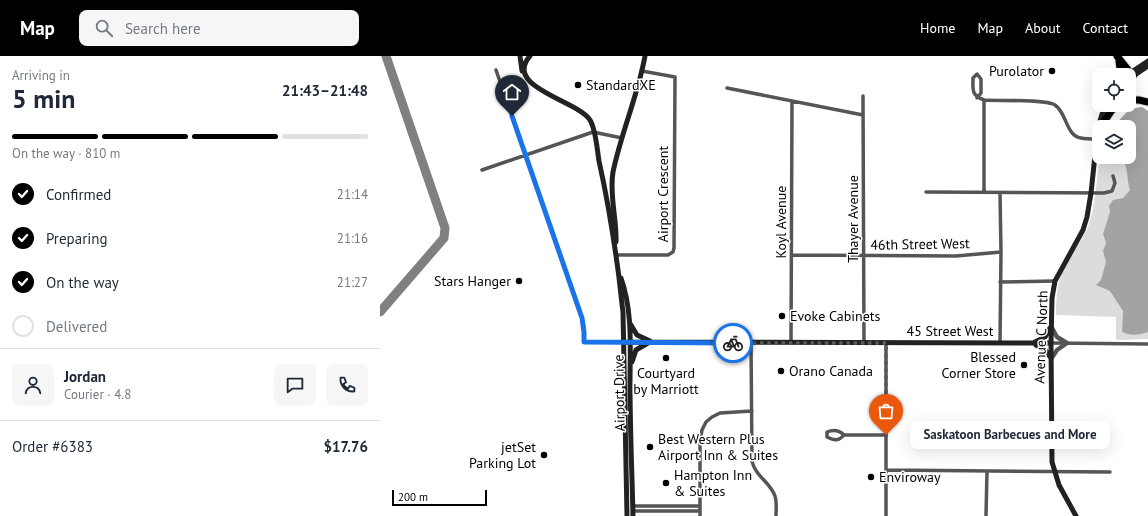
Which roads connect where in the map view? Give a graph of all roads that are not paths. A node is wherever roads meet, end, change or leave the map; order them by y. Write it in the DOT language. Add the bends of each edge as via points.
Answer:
graph roads {
  1 [pos="520,56"];
  2 [pos="530,56"];
  3 [pos="645,56"];
  4 [pos="1118,57"];
  5 [pos="1148,61"];
  6 [pos="1148,66"];
  7 [pos="1120,68"];
  8 [pos="1125,68"];
  9 [pos="496,70"];
  10 [pos="642,71"];
  11 [pos="1136,71"];
  12 [pos="1136,73"];
  13 [pos="526,77"];
  14 [pos="727,88"];
  15 [pos="863,96"];
  16 [pos="977,98"];
  17 [pos="984,100"];
  18 [pos="1136,100"];
  19 [pos="792,101"];
  20 [pos="1148,102"];
  21 [pos="863,115"];
  22 [pos="593,132"];
  23 [pos="1092,137"];
  24 [pos="622,138"];
  25 [pos="525,155"];
  26 [pos="1095,164"];
  27 [pos="482,170"];
  28 [pos="1113,176"];
  29 [pos="926,192"];
  30 [pos="984,192"];
  31 [pos="1000,193"];
  32 [pos="1091,193"];
  33 [pos="1001,252"];
  34 [pos="616,254"];
  35 [pos="792,255"];
  36 [pos="864,255"];
  37 [pos="619,271"];
  38 [pos="1055,281"];
  39 [pos="1000,282"];
  40 [pos="630,322"];
  41 [pos="1051,326"];
  42 [pos="627,342"];
  43 [pos="653,342"];
  44 [pos="751,343"];
  45 [pos="791,343"];
  46 [pos="864,343"];
  47 [pos="886,343"];
  48 [pos="1000,343"];
  49 [pos="1032,343"];
  50 [pos="1051,343"];
  51 [pos="1067,343"];
  52 [pos="1148,344"];
  53 [pos="1051,359"];
  54 [pos="630,369"];
  55 [pos="752,411"];
  56 [pos="844,435"];
  57 [pos="886,435"];
  58 [pos="886,470"];
  59 [pos="987,471"];
  60 [pos="1054,471"];
  61 [pos="1110,472"];
  62 [pos="700,506"];
  63 [pos="633,511"];
  64 [pos="700,511"];
  65 [pos="627,516"];
  66 [pos="700,516"];
  67 [pos="776,516"];
  68 [pos="886,516"];
  69 [pos="986,516"];
  70 [pos="1076,516"];
  1 -- 13 [label="main road" via="522,71"];
  2 -- 13 [label="main road" via="524,66"];
  3 -- 10 [label="main road, Airport Drive"];
  4 -- 7 [label="highway"];
  4 -- 8 [label="highway"];
  5 -- 11 [label="main road"];
  6 -- 12 [label="main road"];
  9 -- 25 [label="street"];
  10 -- 24 [label="main road, Airport Drive"];
  10 -- 34 [label="street, Airport Crescent" via="674,77 674,250 667,255"];
  13 -- 22 [label="main road, Airport Drive" via="540,90 585,114 591,121"];
  14 -- 19 [label="street"];
  15 -- 21 [label="street, Thayer Avenue"];
  16 -- 16 [label="street" via="981,93 981,79 977,74 973,78 973,93"];
  16 -- 17 [label="street"];
  17 -- 23 [label="street" via="1054,104 1070,130 1078,137"];
  17 -- 30 [label="street"];
  18 -- 20 [label="highway"];
  19 -- 21 [label="street"];
  19 -- 35 [label="street, Koyl Avenue"];
  21 -- 36 [label="street, Thayer Avenue"];
  22 -- 24 [label="street"];
  22 -- 25 [label="street"];
  22 -- 34 [label="main road, Airport Drive"];
  24 -- 34 [label="main road, Airport Drive" via="612,185"];
  25 -- 27 [label="street"];
  25 -- 42 [label="street, 45 Street West" via="582,318 584,342"];
  26 -- 32 [label="main road, Avenue C North"];
  28 -- 32 [label="street" via="1115,183 1112,191"];
  29 -- 30 [label="street"];
  30 -- 31 [label="street"];
  31 -- 32 [label="street"];
  31 -- 33 [label="street"];
  32 -- 38 [label="main road, Avenue C North" via="1083,230"];
  33 -- 36 [label="street, 46th Street West" via="956,256"];
  33 -- 39 [label="street"];
  34 -- 37 [label="main road, Airport Drive"];
  35 -- 36 [label="street, 46th Street West"];
  35 -- 45 [label="street, Koyl Avenue"];
  36 -- 46 [label="street, Thayer Avenue"];
  37 -- 40 [label="main road, Airport Drive"];
  37 -- 42 [label="main road, Airport Drive"];
  38 -- 39 [label="street"];
  38 -- 41 [label="main road, Avenue C North"];
  39 -- 48 [label="street"];
  40 -- 42 [label="main road, Airport Drive"];
  40 -- 43 [label="main road" via="637,335"];
  41 -- 49 [label="main road" via="1045,337"];
  41 -- 50 [label="main road, Avenue C North"];
  41 -- 51 [label="street" via="1057,337"];
  42 -- 43 [label="main road, 45 Street West"];
  42 -- 54 [label="main road, Airport Drive"];
  42 -- 65 [label="main road, Airport Drive"];
  43 -- 44 [label="main road, 45 Street West"];
  43 -- 54 [label="main road" via="636,350"];
  44 -- 45 [label="main road, 45 Street West"];
  44 -- 55 [label="street"];
  45 -- 46 [label="main road, 45 Street West"];
  46 -- 47 [label="main road, 45 Street West"];
  47 -- 48 [label="main road, 45 Street West"];
  47 -- 57 [label="street"];
  48 -- 49 [label="main road, 45 Street West"];
  49 -- 50 [label="main road, 45 Street West"];
  49 -- 53 [label="main road" via="1042,347"];
  50 -- 51 [label="street, 45 Street West"];
  50 -- 53 [label="main road, Avenue C North"];
  51 -- 52 [label="street, 45 Street West"];
  51 -- 53 [label="street" via="1058,349"];
  53 -- 60 [label="main road, Avenue C North" via="1051,451"];
  54 -- 63 [label="main road, Airport Drive"];
  55 -- 62 [label="street" via="720,413 706,422 700,443"];
  55 -- 67 [label="street" via="753,465 772,489 776,498"];
  56 -- 56 [label="street" via="837,430 827,432 827,437 836,440"];
  56 -- 57 [label="street"];
  57 -- 58 [label="street"];
  58 -- 59 [label="street"];
  58 -- 68 [label="street"];
  59 -- 60 [label="street"];
  59 -- 69 [label="street"];
  60 -- 61 [label="street"];
  60 -- 70 [label="main road, Avenue C North"];
  62 -- 63 [label="street"];
  62 -- 64 [label="street"];
  63 -- 64 [label="street"];
  64 -- 66 [label="street"];
}
